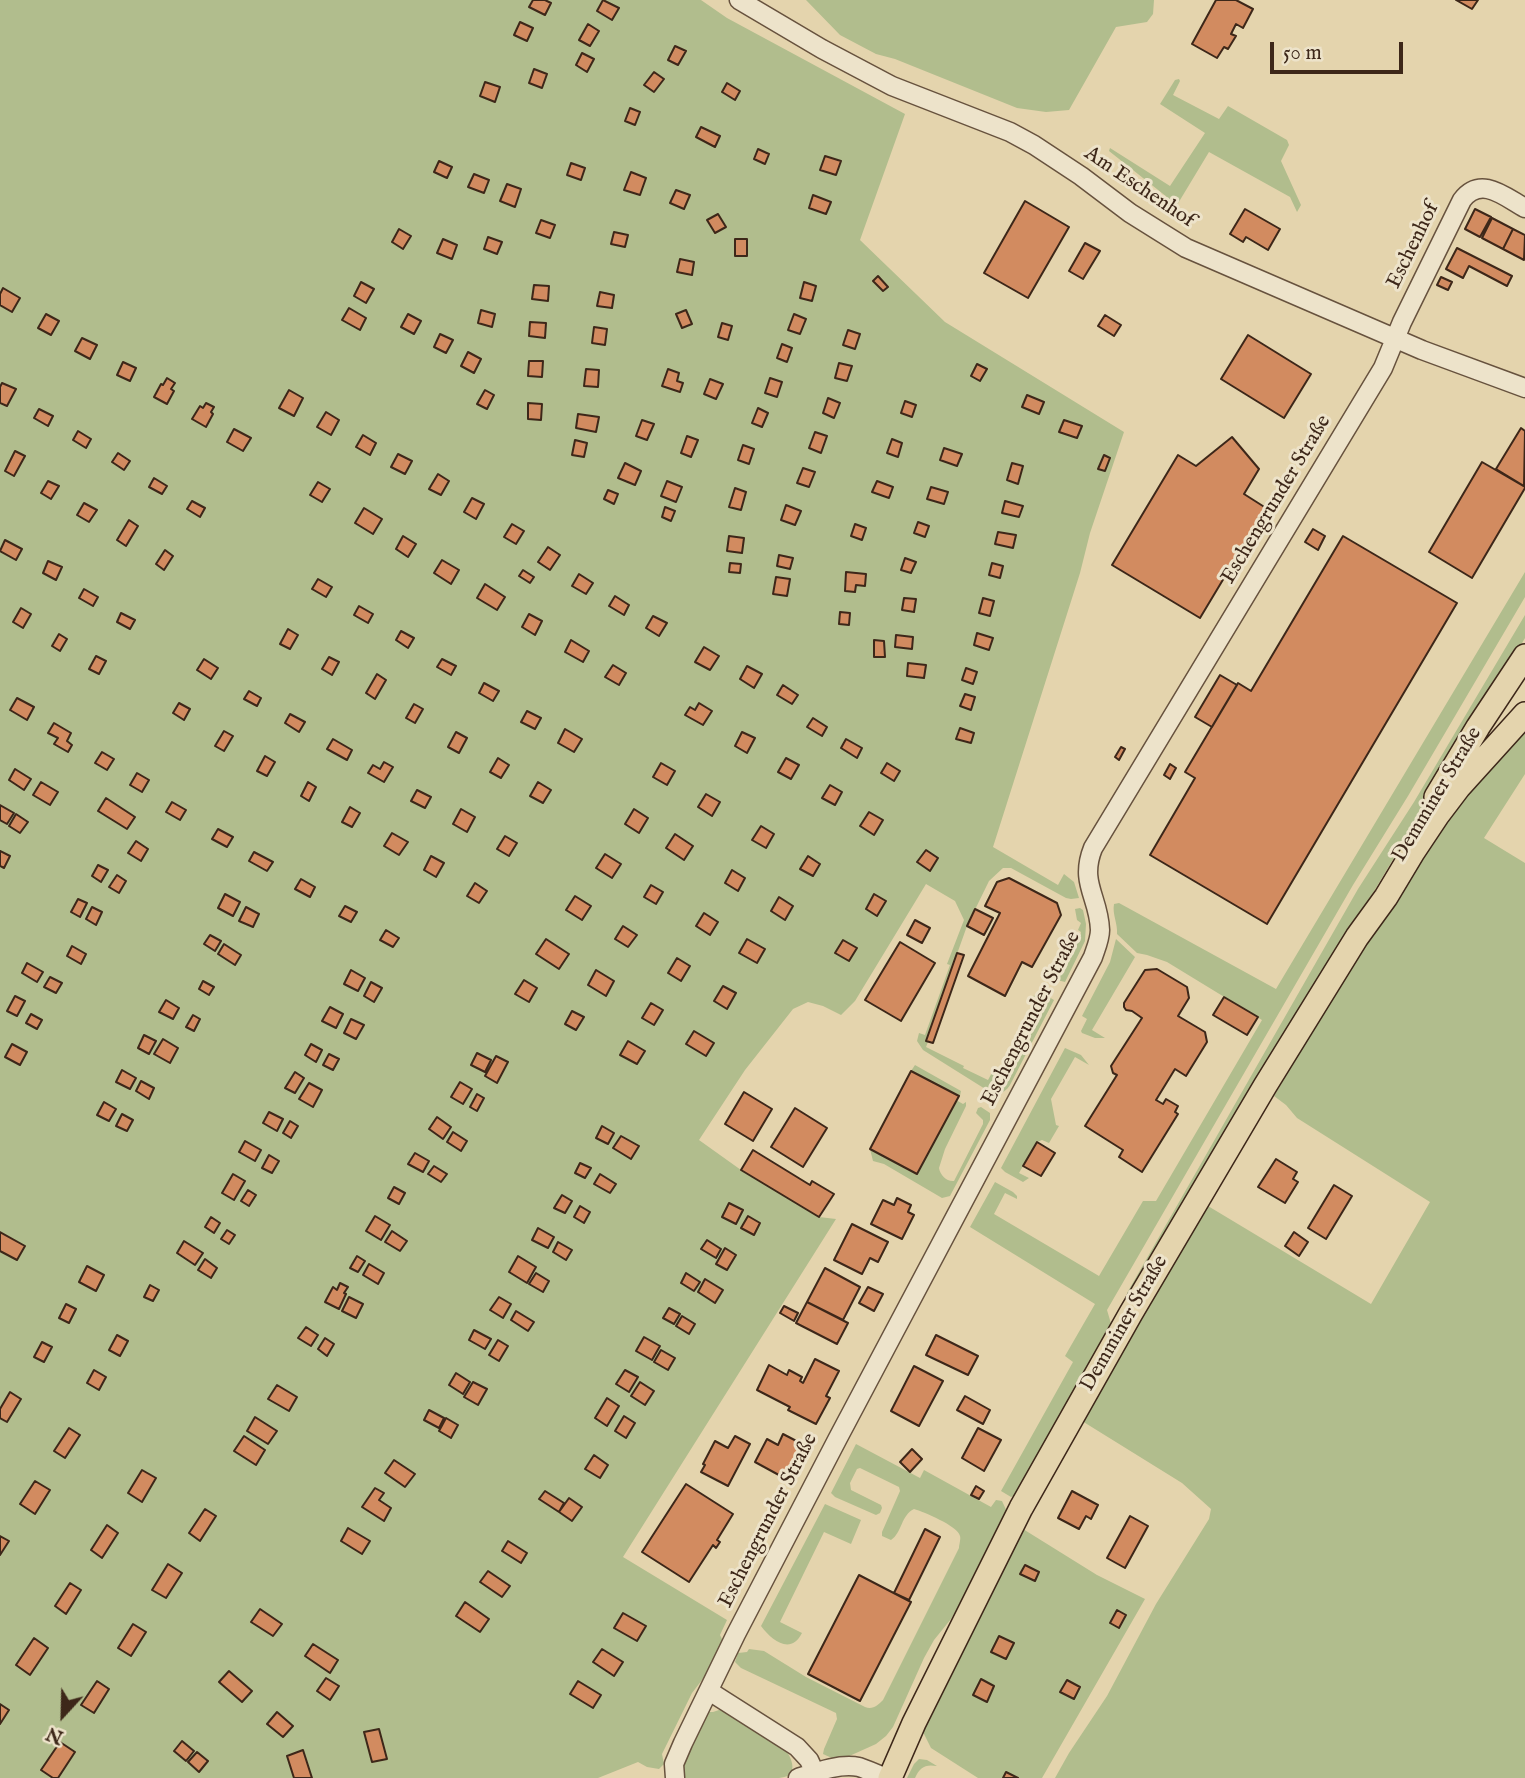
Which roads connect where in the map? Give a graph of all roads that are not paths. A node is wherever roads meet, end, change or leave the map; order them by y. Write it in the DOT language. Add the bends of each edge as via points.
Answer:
graph roads {
  1 [pos="739,0"];
  2 [pos="1525,208"];
  3 [pos="1396,339"];
  4 [pos="1525,388"];
  5 [pos="1525,656"];
  6 [pos="1525,713"];
  7 [pos="1357,937"];
  8 [pos="709,1691"];
  9 [pos="806,1775"];
  10 [pos="674,1777"];
  11 [pos="888,1778"];
  1 -- 3 [label="street, Am Eschenhof" via="892,86 1034,145 1185,248"];
  2 -- 3 [label="street, Eschenhof" via="1489,189 1476,189 1465,196"];
  3 -- 4 [label="street, Am Eschenhof"];
  3 -- 8 [label="street, Eschengrunder Straße" via="1383,368 1093,848 1087,872 1100,933 1093,957 832,1448"];
  5 -- 7 [label="main road, Demminer Straße" via="1478,727"];
  6 -- 7 [label="main road, Demminer Straße" via="1437,816"];
  7 -- 11 [label="main road, Demminer Straße" via="1073,1415 997,1555"];
  8 -- 9 [label="street" via="797,1748 809,1760"];
  8 -- 10 [label="street, Eschengrunder Straße" via="674,1764"];
  9 -- 11 [label="street" via="854,1767"];
}
